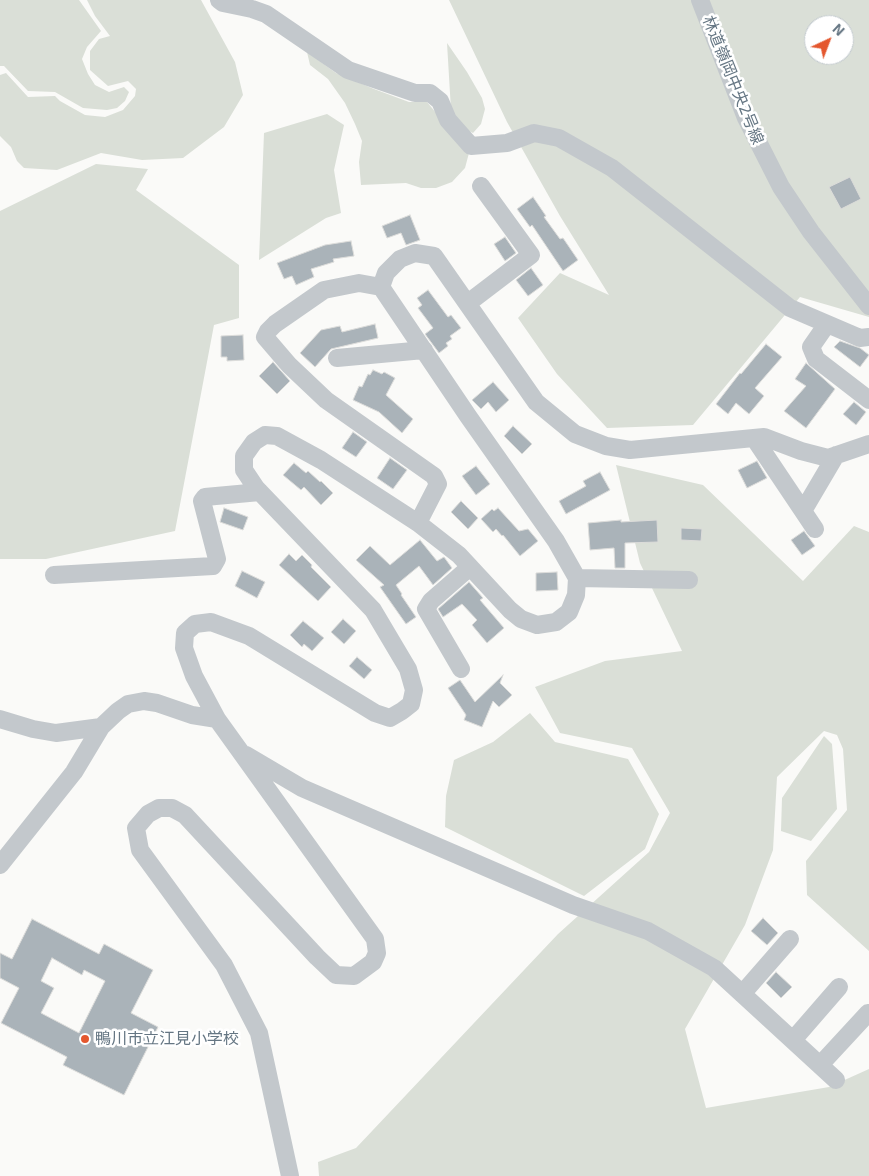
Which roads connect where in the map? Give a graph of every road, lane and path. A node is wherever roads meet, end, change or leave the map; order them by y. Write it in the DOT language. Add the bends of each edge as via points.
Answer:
graph roads {
  1 [pos="219,0"];
  2 [pos="700,0"];
  3 [pos="481,186"];
  4 [pos="381,287"];
  5 [pos="468,303"];
  6 [pos="869,306"];
  7 [pos="827,324"];
  8 [pos="869,337"];
  9 [pos="424,350"];
  10 [pos="338,358"];
  11 [pos="869,400"];
  12 [pos="754,438"];
  13 [pos="869,444"];
  14 [pos="836,455"];
  15 [pos="260,492"];
  16 [pos="803,510"];
  17 [pos="418,523"];
  18 [pos="815,529"];
  19 [pos="470,567"];
  20 [pos="54,575"];
  21 [pos="576,578"];
  22 [pos="689,580"];
  23 [pos="461,669"];
  24 [pos="217,718"];
  25 [pos="0,719"];
  26 [pos="101,727"];
  27 [pos="239,751"];
  28 [pos="0,865"];
  29 [pos="790,939"];
  30 [pos="839,986"];
  31 [pos="742,994"];
  32 [pos="868,1014"];
  33 [pos="793,1040"];
  34 [pos="820,1065"];
  35 [pos="836,1080"];
  36 [pos="290,1176"];
  1 -- 7 [label="street" via="266,14 348,70 414,93 430,94 440,101 448,120 471,146 507,143 534,133 559,138 612,168 790,308"];
  2 -- 6 [label="street, 林道嶺岡中央2号線" via="746,118 781,187 811,232"];
  3 -- 5 [label="street" via="531,254"];
  4 -- 5 [label="street" via="386,272 400,259 415,253 434,256"];
  4 -- 9 [label="street"];
  4 -- 17 [label="street" via="359,283 324,290 275,324 265,338 326,400 434,476 438,484"];
  5 -- 12 [label="street" via="536,402 575,434 606,446 630,450"];
  7 -- 8 [label="street" via="860,338"];
  7 -- 11 [label="street" via="811,347 816,359"];
  9 -- 10 [label="street"];
  9 -- 21 [label="street" via="556,542"];
  12 -- 14 [label="street" via="764,437 828,458"];
  12 -- 16 [label="street"];
  13 -- 14 [label="street"];
  14 -- 16 [label="street"];
  15 -- 17 [label="street" via="244,470 244,456 264,435 277,436"];
  15 -- 20 [label="street" via="205,498 202,501 217,559 214,566"];
  15 -- 24 [label="street" via="372,610 408,669 414,690 410,704 390,718 375,713 249,636 211,622 195,624 185,633 184,648 194,676"];
  16 -- 18 [label="street"];
  17 -- 19 [label="street"];
  19 -- 21 [label="street" via="510,610 521,619 537,624 556,622 569,612 576,595"];
  19 -- 23 [label="street" via="426,609"];
  21 -- 22 [label="street"];
  24 -- 26 [label="street" via="192,715 144,701 128,704"];
  24 -- 27 [label="street"];
  25 -- 26 [label="street" via="33,730 56,733"];
  26 -- 28 [label="street" via="74,772"];
  27 -- 31 [label="street" via="302,788 573,905 648,931 714,968"];
  27 -- 36 [label="street" via="375,939 377,953 373,962 354,976 336,975 185,815 172,808 158,808 136,828 140,850 224,966 259,1032"];
  29 -- 31 [label="street"];
  30 -- 33 [label="street"];
  31 -- 33 [label="street"];
  32 -- 34 [label="street"];
  33 -- 34 [label="street"];
  34 -- 35 [label="street"];
}
